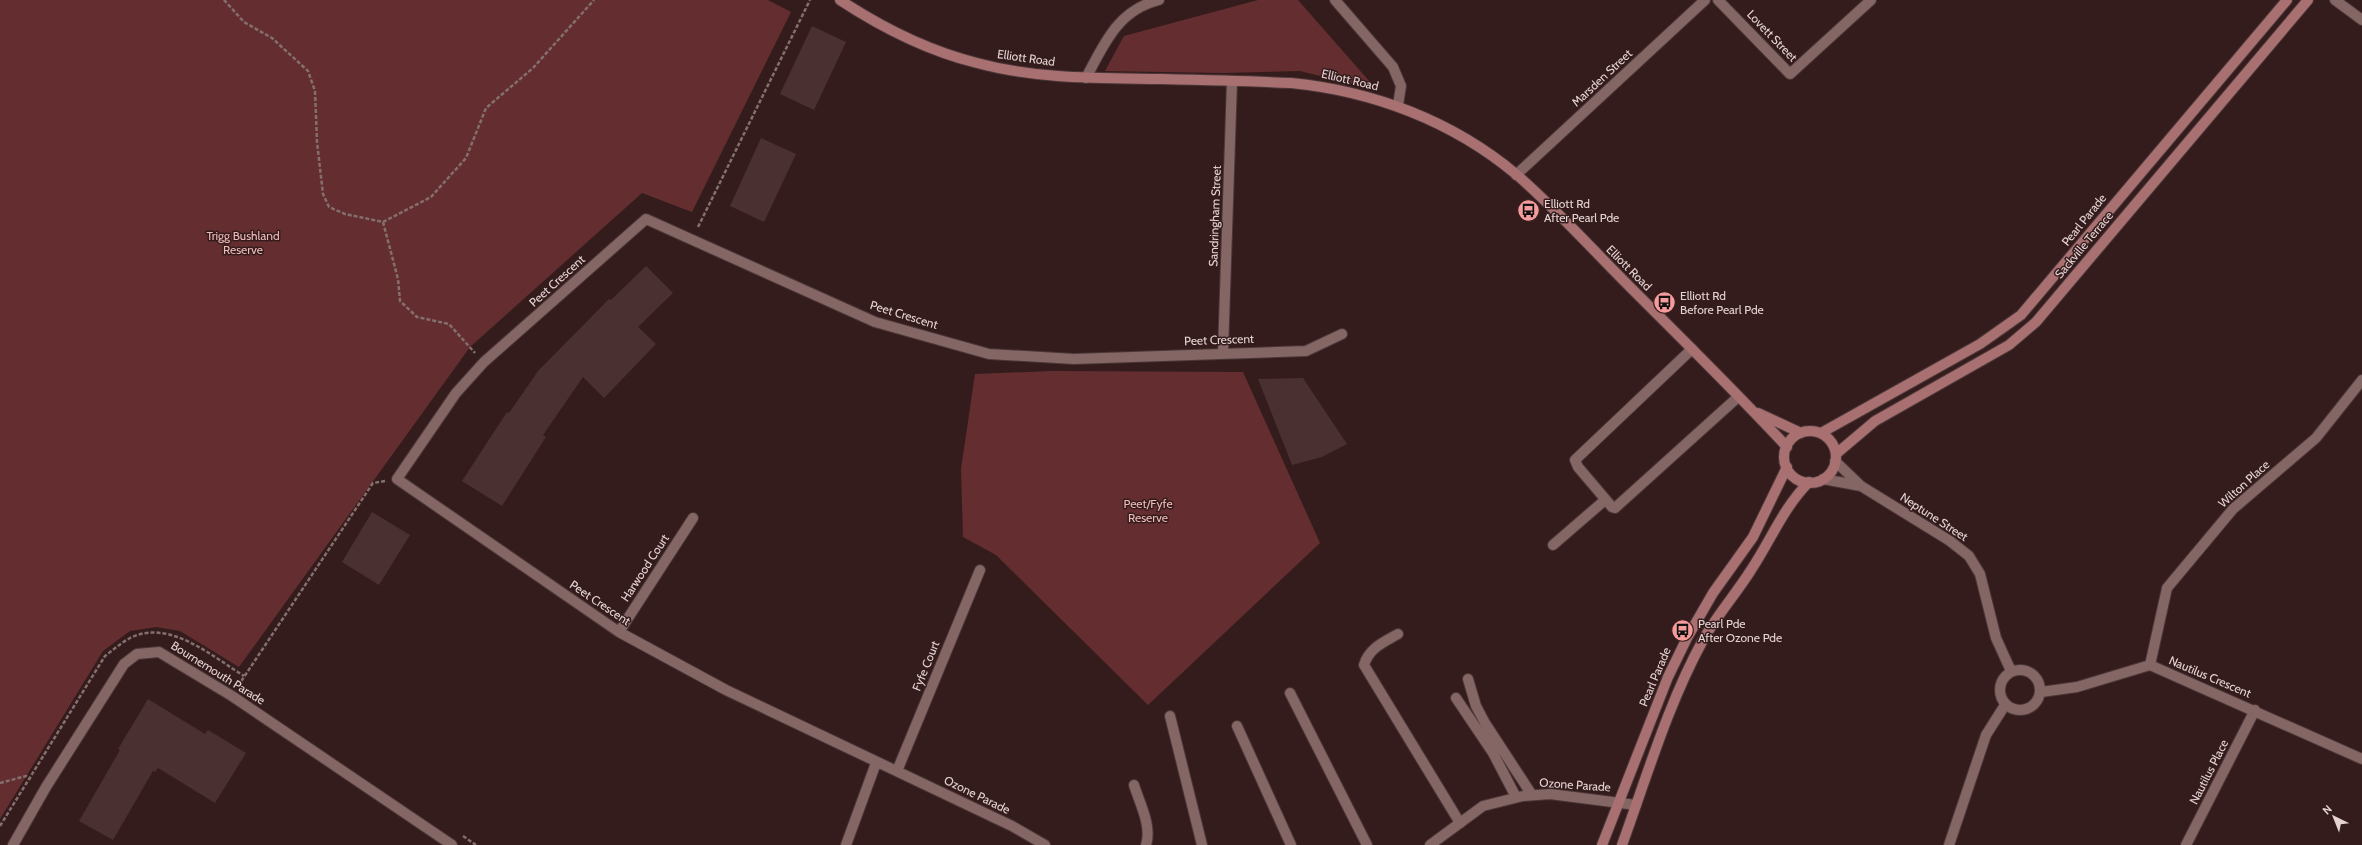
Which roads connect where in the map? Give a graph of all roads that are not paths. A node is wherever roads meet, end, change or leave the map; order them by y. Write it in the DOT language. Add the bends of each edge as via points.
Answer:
graph roads {
  1 [pos="840,0"];
  2 [pos="1159,0"];
  3 [pos="1335,0"];
  4 [pos="1705,0"];
  5 [pos="1718,0"];
  6 [pos="1871,0"];
  7 [pos="2287,0"];
  8 [pos="2308,0"];
  9 [pos="2335,0"];
  10 [pos="2362,20"];
  11 [pos="1086,78"];
  12 [pos="1232,81"];
  13 [pos="1398,105"];
  14 [pos="1516,175"];
  15 [pos="1342,334"];
  16 [pos="1692,350"];
  17 [pos="1223,352"];
  18 [pos="2362,380"];
  19 [pos="1738,397"];
  20 [pos="1752,410"];
  21 [pos="1800,433"];
  22 [pos="1821,433"];
  23 [pos="1786,447"];
  24 [pos="1836,458"];
  25 [pos="1787,467"];
  26 [pos="1823,479"];
  27 [pos="1809,482"];
  28 [pos="1862,486"];
  29 [pos="1605,500"];
  30 [pos="693,518"];
  31 [pos="1553,545"];
  32 [pos="980,570"];
  33 [pos="619,632"];
  34 [pos="1398,634"];
  35 [pos="2150,665"];
  36 [pos="2011,671"];
  37 [pos="1468,679"];
  38 [pos="2041,692"];
  39 [pos="1290,693"];
  40 [pos="1456,698"];
  41 [pos="2005,705"];
  42 [pos="2255,710"];
  43 [pos="1170,716"];
  44 [pos="1237,726"];
  45 [pos="2362,759"];
  46 [pos="876,763"];
  47 [pos="897,771"];
  48 [pos="1134,785"];
  49 [pos="1532,795"];
  50 [pos="1516,797"];
  51 [pos="1618,802"];
  52 [pos="1636,805"];
  53 [pos="1460,823"];
  54 [pos="13,845"];
  55 [pos="452,845"];
  56 [pos="846,845"];
  57 [pos="1045,845"];
  58 [pos="1146,845"];
  59 [pos="1202,845"];
  60 [pos="1291,845"];
  61 [pos="1368,845"];
  62 [pos="1430,845"];
  63 [pos="1602,845"];
  64 [pos="1622,845"];
  65 [pos="1949,845"];
  66 [pos="2186,845"];
  1 -- 11 [label="main road, Elliott Road" via="861,14 918,42 976,63 1014,71"];
  2 -- 11 [label="street" via="1135,9 1120,20"];
  3 -- 13 [label="street" via="1393,67 1401,86"];
  4 -- 14 [label="street, Marsden Street"];
  5 -- 6 [label="street, Lovett Street" via="1790,74"];
  7 -- 22 [label="main road, Pearl Parade" via="2021,315 1980,344"];
  8 -- 24 [label="main road, Sackville Terrace" via="2036,322 2009,345 1875,421"];
  9 -- 10 [label="street"];
  11 -- 12 [label="main road, Elliott Road"];
  12 -- 13 [label="main road, Elliott Road" via="1324,86"];
  12 -- 17 [label="street, Sandringham Street"];
  13 -- 14 [label="main road, Elliott Road" via="1452,132"];
  14 -- 16 [label="main road, Elliott Road"];
  15 -- 17 [label="street, Peet Crescent" via="1306,351"];
  16 -- 19 [label="main road, Elliott Road"];
  16 -- 29 [label="street" via="1575,460"];
  17 -- 33 [label="street, Peet Crescent" via="1074,359 989,354 875,322 646,219 484,362 456,393 397,479"];
  18 -- 35 [label="street, Wilton Place" via="2316,438 2233,509 2168,588"];
  19 -- 20 [label="main road, Elliott Road"];
  19 -- 29 [label="street" via="1615,508"];
  20 -- 21 [label="main road, Elliott Road"];
  20 -- 23 [label="main road, Elliott Road"];
  21 -- 22 [label="main road"];
  21 -- 23 [label="main road"];
  22 -- 24 [label="main road" via="1831,442"];
  23 -- 25 [label="main road, Pearl Parade"];
  24 -- 26 [label="main road" via="1829,474"];
  24 -- 28 [label="street, Neptune Street"];
  25 -- 27 [label="main road" via="1795,477"];
  25 -- 51 [label="main road, Pearl Parade" via="1753,537 1713,593 1687,638 1668,677"];
  26 -- 27 [label="main road"];
  26 -- 28 [label="street, Neptune Street"];
  27 -- 52 [label="main road" via="1794,497 1752,570 1718,614 1703,640 1682,682"];
  28 -- 36 [label="street, Neptune Street" via="1950,541 1969,556 1980,574 1996,638"];
  29 -- 31 [label="street"];
  30 -- 33 [label="street, Harwood Court"];
  32 -- 47 [label="street, Fyfe Court"];
  33 -- 46 [label="street, Peet Crescent" via="726,690"];
  34 -- 53 [label="street" via="1367,655 1364,665"];
  35 -- 38 [label="street, Nautilus Crescent" via="2078,687"];
  35 -- 42 [label="street, Nautilus Crescent"];
  36 -- 38 [label="street" via="2022,669 2032,673 2039,681"];
  36 -- 41 [label="street" via="2002,680 2000,696"];
  37 -- 49 [label="street" via="1476,706 1485,723"];
  38 -- 41 [label="street" via="2032,707 2019,710"];
  39 -- 61 [label="street"];
  40 -- 50 [label="street" via="1493,753"];
  41 -- 65 [label="street" via="1986,735"];
  42 -- 45 [label="street, Nautilus Crescent"];
  42 -- 66 [label="street, Nautilus Place"];
  43 -- 59 [label="street"];
  44 -- 60 [label="street"];
  46 -- 47 [label="street, Peet Crescent"];
  46 -- 56 [label="street"];
  47 -- 57 [label="street, Ozone Parade" via="1012,826"];
  48 -- 58 [label="street" via="1147,827"];
  49 -- 50 [label="street, Ozone Parade"];
  49 -- 51 [label="street, Ozone Parade" via="1550,794"];
  50 -- 53 [label="street, Ozone Parade" via="1483,806"];
  51 -- 52 [label="street, Ozone Parade"];
  51 -- 63 [label="main road, Pearl Parade"];
  52 -- 64 [label="main road"];
  53 -- 62 [label="street, Ozone Parade"];
  54 -- 55 [label="street, Bournemouth Parade" via="46,787 124,664 137,654 160,652 232,696"];
}
